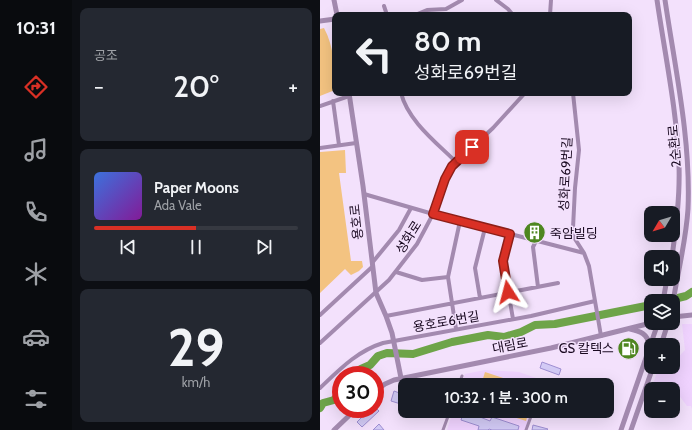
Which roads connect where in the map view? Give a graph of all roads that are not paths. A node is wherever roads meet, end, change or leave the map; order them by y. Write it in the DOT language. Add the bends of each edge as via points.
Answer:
graph roads {
  1 [pos="334,0"];
  2 [pos="453,0"];
  3 [pos="462,0"];
  4 [pos="496,0"];
  5 [pos="551,0"];
  6 [pos="657,0"];
  7 [pos="665,0"];
  8 [pos="455,4"];
  9 [pos="384,6"];
  10 [pos="336,12"];
  11 [pos="386,12"];
  12 [pos="422,12"];
  13 [pos="510,12"];
  14 [pos="550,12"];
  15 [pos="332,19"];
  16 [pos="320,21"];
  17 [pos="344,96"];
  18 [pos="349,96"];
  19 [pos="402,96"];
  20 [pos="522,96"];
  21 [pos="574,96"];
  22 [pos="332,101"];
  23 [pos="320,106"];
  24 [pos="356,143"];
  25 [pos="339,145"];
  26 [pos="320,148"];
  27 [pos="456,162"];
  28 [pos="364,194"];
  29 [pos="411,208"];
  30 [pos="433,214"];
  31 [pos="460,221"];
  32 [pos="486,228"];
  33 [pos="510,234"];
  34 [pos="536,241"];
  35 [pos="673,250"];
  36 [pos="584,253"];
  37 [pos="372,265"];
  38 [pos="396,272"];
  39 [pos="448,277"];
  40 [pos="558,283"];
  41 [pos="538,287"];
  42 [pos="508,292"];
  43 [pos="376,293"];
  44 [pos="674,294"];
  45 [pos="480,298"];
  46 [pos="595,302"];
  47 [pos="452,304"];
  48 [pos="320,315"];
  49 [pos="692,315"];
  50 [pos="386,316"];
  51 [pos="680,316"];
  52 [pos="513,319"];
  53 [pos="644,324"];
  54 [pos="629,328"];
  55 [pos="456,329"];
  56 [pos="601,336"];
  57 [pos="647,338"];
  58 [pos="320,343"];
  59 [pos="395,343"];
  60 [pos="644,363"];
  61 [pos="651,374"];
  62 [pos="401,378"];
  63 [pos="398,379"];
  64 [pos="384,385"];
  65 [pos="321,387"];
  66 [pos="347,418"];
  67 [pos="447,418"];
  68 [pos="530,418"];
  69 [pos="334,430"];
  70 [pos="443,430"];
  71 [pos="526,430"];
  72 [pos="620,430"];
  73 [pos="631,430"];
  1 -- 10 [label="street"];
  2 -- 8 [label="street"];
  3 -- 8 [label="street"];
  4 -- 13 [label="street"];
  5 -- 14 [label="street"];
  6 -- 35 [label="street, 2순환로" via="679,167"];
  7 -- 44 [label="street, 2순환로" via="688,180 686,232"];
  8 -- 12 [label="street" via="446,9"];
  9 -- 11 [label="street"];
  15 -- 16 [label="street"];
  17 -- 22 [label="street"];
  18 -- 24 [label="street, 용호로"];
  19 -- 27 [label="street" via="416,121"];
  20 -- 27 [label="street, 성화로" via="493,128"];
  21 -- 36 [label="street, 성화로69번길" via="579,150 573,228"];
  22 -- 23 [label="street"];
  22 -- 25 [label="street"];
  24 -- 25 [label="street"];
  24 -- 28 [label="street, 용호로"];
  25 -- 26 [label="street"];
  27 -- 30 [label="street, 성화로" via="445,179"];
  28 -- 29 [label="street"];
  28 -- 37 [label="street, 용호로"];
  29 -- 30 [label="street"];
  29 -- 37 [label="street" via="399,230"];
  30 -- 31 [label="street"];
  30 -- 38 [label="street, 성화로" via="417,244"];
  31 -- 32 [label="street"];
  31 -- 39 [label="street"];
  32 -- 33 [label="street"];
  32 -- 45 [label="street" via="475,268"];
  33 -- 34 [label="street"];
  33 -- 42 [label="street" via="503,261"];
  34 -- 36 [label="street"];
  34 -- 41 [label="street" via="533,247"];
  36 -- 46 [label="street, 성화로69번길" via="589,266"];
  37 -- 43 [label="street, 용호로"];
  37 -- 48 [label="street"];
  38 -- 39 [label="street" via="422,280"];
  38 -- 43 [label="street, 성화로"];
  39 -- 47 [label="street"];
  40 -- 41 [label="street"];
  41 -- 42 [label="street"];
  42 -- 45 [label="street"];
  42 -- 52 [label="street"];
  43 -- 50 [label="street, 용호로"];
  43 -- 58 [label="street, 성화로"];
  45 -- 47 [label="street"];
  46 -- 52 [label="street, 용호로6번길"];
  46 -- 56 [label="street, 성화로69번길"];
  47 -- 50 [label="street"];
  47 -- 55 [label="street"];
  49 -- 51 [label="street"];
  50 -- 59 [label="street, 용호로"];
  52 -- 59 [label="street, 용호로6번길"];
  53 -- 54 [label="street, 대림로"];
  54 -- 56 [label="street, 대림로"];
  54 -- 57 [label="street" via="639,331"];
  56 -- 62 [label="street, 대림로"];
  59 -- 62 [label="street, 용호로"];
  59 -- 65 [label="street, 용호로6번길" via="371,346 362,351"];
  60 -- 72 [label="street"];
  61 -- 73 [label="street"];
  63 -- 64 [label="street, 대림로"];
  66 -- 69 [label="street"];
  67 -- 70 [label="street"];
  68 -- 71 [label="street"];
}
